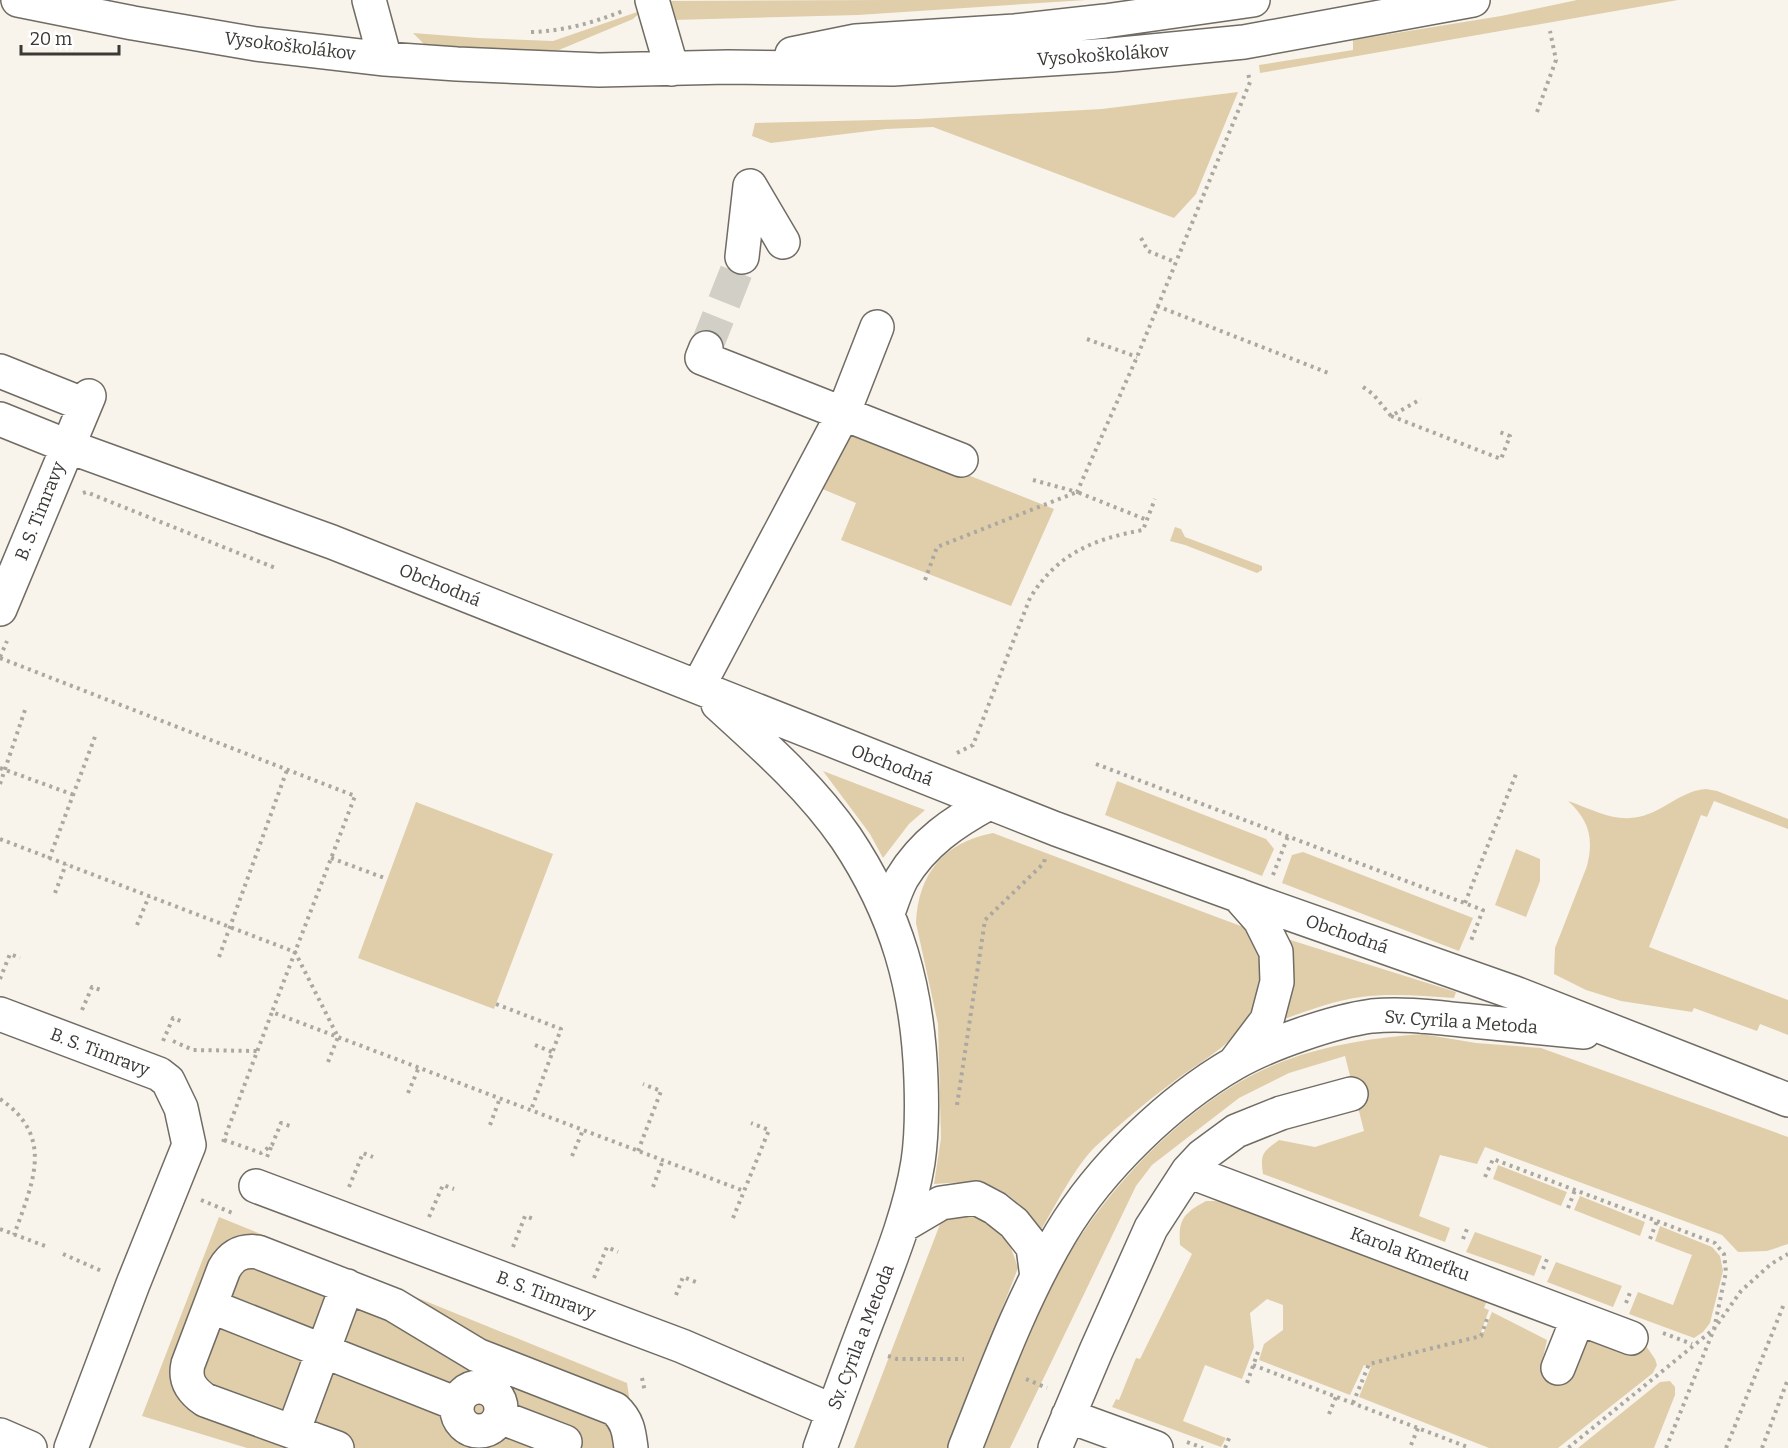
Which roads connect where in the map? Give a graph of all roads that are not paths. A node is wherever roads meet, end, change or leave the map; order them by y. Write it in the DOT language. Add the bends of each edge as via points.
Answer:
graph roads {
  1 [pos="18,0"];
  2 [pos="369,0"];
  3 [pos="652,0"];
  4 [pos="1253,0"];
  5 [pos="1473,0"];
  6 [pos="132,12"];
  7 [pos="385,59"];
  8 [pos="728,67"];
  9 [pos="672,69"];
  10 [pos="783,242"];
  11 [pos="742,257"];
  12 [pos="877,327"];
  13 [pos="706,348"];
  14 [pos="0,371"];
  15 [pos="843,414"];
  16 [pos="0,419"];
  17 [pos="67,446"];
  18 [pos="961,460"];
  19 [pos="4,624"];
  20 [pos="702,638"];
  21 [pos="698,687"];
  22 [pos="989,803"];
  23 [pos="1250,900"];
  24 [pos="888,913"];
  25 [pos="0,1014"];
  26 [pos="1622,1035"];
  27 [pos="1236,1062"];
  28 [pos="1351,1094"];
  29 [pos="1788,1100"];
  30 [pos="1188,1171"];
  31 [pos="256,1186"];
  32 [pos="902,1226"];
  33 [pos="1037,1277"];
  34 [pos="347,1287"];
  35 [pos="210,1306"];
  36 [pos="1578,1318"];
  37 [pos="1631,1338"];
  38 [pos="323,1350"];
  39 [pos="1558,1368"];
  40 [pos="490,1375"];
  41 [pos="567,1390"];
  42 [pos="457,1404"];
  43 [pos="833,1411"];
  44 [pos="1068,1416"];
  45 [pos="293,1432"];
  46 [pos="489,1432"];
  47 [pos="0,1435"];
  48 [pos="564,1445"];
  49 [pos="30,1448"];
  50 [pos="72,1448"];
  51 [pos="337,1448"];
  52 [pos="631,1448"];
  53 [pos="820,1448"];
  54 [pos="965,1448"];
  55 [pos="1055,1448"];
  56 [pos="1156,1448"];
  1 -- 6 [label="street, Vysokoškolákov"];
  2 -- 7 [label="street, Vysokoškolákov"];
  3 -- 9 [label="street"];
  4 -- 8 [label="street, Vysokoškolákov" via="1026,30 856,41"];
  5 -- 8 [label="street, Vysokoškolákov" via="1244,42 1111,55 893,69"];
  6 -- 7 [label="street, Vysokoškolákov" via="256,44"];
  7 -- 9 [label="street, Vysokoškolákov" via="529,68"];
  8 -- 9 [label="street, Vysokoškolákov"];
  10 -- 11 [label="street" via="750,186"];
  12 -- 15 [label="street"];
  13 -- 15 [label="street" via="702,358"];
  14 -- 17 [label="street, B. S. Timravy" via="87,400"];
  15 -- 18 [label="street"];
  15 -- 21 [label="street"];
  16 -- 17 [label="street, Obchodná"];
  17 -- 19 [label="street, B. S. Timravy"];
  17 -- 21 [label="street, Obchodná" via="295,528"];
  20 -- 21 [label="street"];
  21 -- 22 [label="street, Obchodná"];
  21 -- 24 [label="street, Sv. Cyrila a Metoda" via="781,762 818,803 845,837"];
  22 -- 23 [label="street, Obchodná"];
  22 -- 24 [label="street" via="957,821 921,851 901,880"];
  23 -- 26 [label="street, Obchodná"];
  23 -- 27 [label="street, Sv. Cyrila a Metoda" via="1276,952 1277,982 1267,1020"];
  24 -- 32 [label="street, Sv. Cyrila a Metoda" via="916,1005 920,1049 918,1162"];
  25 -- 50 [label="street, B. S. Timravy" via="159,1074 168,1081 181,1108 189,1144"];
  26 -- 27 [label="street, Sv. Cyrila a Metoda" via="1416,1016 1372,1016 1281,1042"];
  26 -- 29 [label="street, Obchodná"];
  27 -- 33 [label="street, Sv. Cyrila a Metoda" via="1191,1093 1134,1141 1092,1188"];
  28 -- 30 [label="street" via="1281,1113 1236,1131"];
  30 -- 36 [label="street, Karola Kmeťku"];
  30 -- 44 [label="street" via="1151,1228"];
  31 -- 43 [label="street, B. S. Timravy" via="682,1346"];
  32 -- 33 [label="street" via="941,1203 976,1197 1014,1222 1033,1247"];
  32 -- 43 [label="street, Sv. Cyrila a Metoda"];
  33 -- 54 [label="street, Sv. Cyrila a Metoda"];
  34 -- 35 [label="street" via="249,1251 228,1262"];
  34 -- 38 [label="street"];
  34 -- 40 [label="street" via="394,1305 477,1355"];
  35 -- 38 [label="street"];
  35 -- 45 [label="street" via="186,1371 191,1387 205,1400"];
  36 -- 37 [label="street, Karola Kmeťku"];
  36 -- 39 [label="street"];
  38 -- 42 [label="street"];
  38 -- 45 [label="street"];
  40 -- 41 [label="street"];
  40 -- 42 [label="street" via="467,1390"];
  40 -- 46 [label="street" via="501,1408"];
  41 -- 48 [label="street"];
  41 -- 52 [label="street" via="615,1409 629,1427"];
  42 -- 46 [label="street" via="463,1425"];
  43 -- 53 [label="street, Sv. Cyrila a Metoda"];
  44 -- 55 [label="street"];
  44 -- 56 [label="street"];
  45 -- 51 [label="street"];
  46 -- 48 [label="street"];
  47 -- 49 [label="street"];
}
